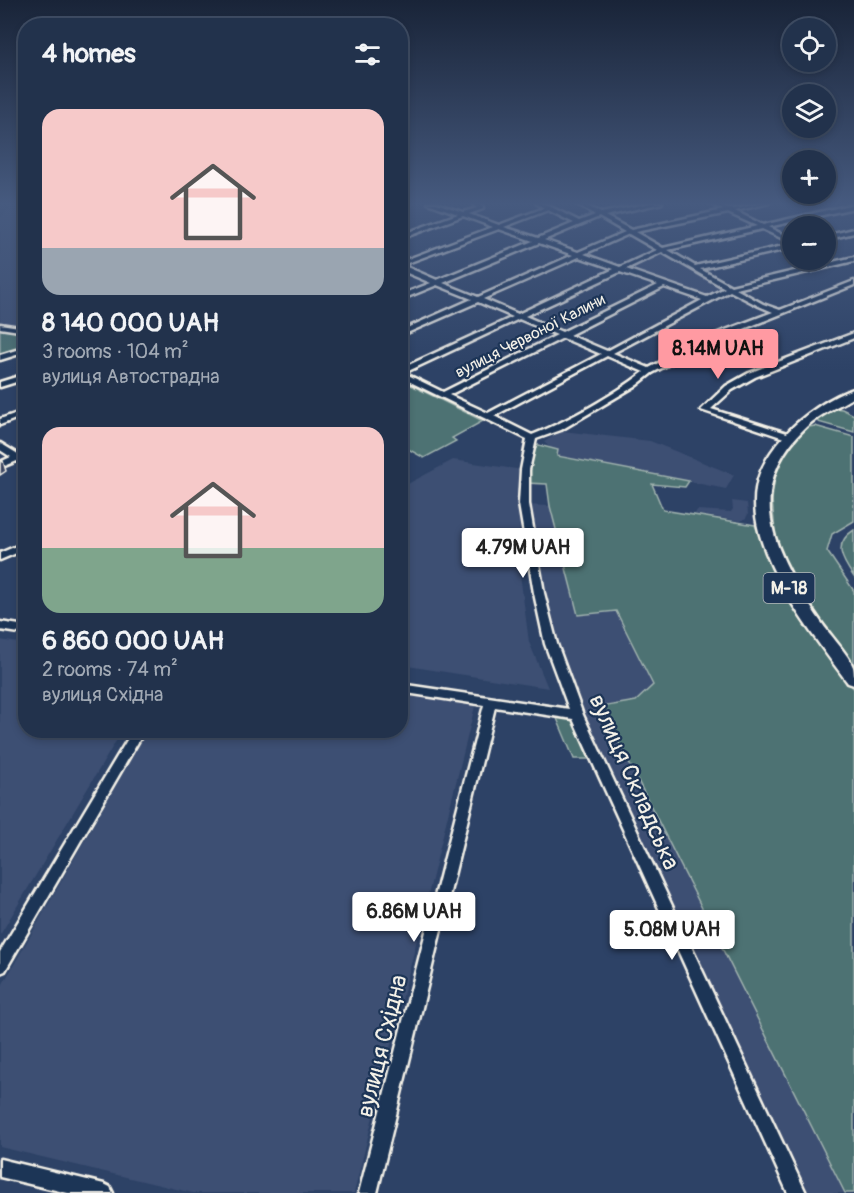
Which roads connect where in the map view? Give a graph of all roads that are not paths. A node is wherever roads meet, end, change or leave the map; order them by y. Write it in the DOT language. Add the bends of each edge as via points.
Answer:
graph roads {
  1 [pos="496,259"];
  2 [pos="569,259"];
  3 [pos="593,259"];
  4 [pos="643,259"];
  5 [pos="677,259"];
  6 [pos="736,259"];
  7 [pos="854,259"];
  8 [pos="838,262"];
  9 [pos="694,268"];
  10 [pos="622,269"];
  11 [pos="408,270"];
  12 [pos="437,283"];
  13 [pos="854,283"];
  14 [pos="663,285"];
  15 [pos="730,288"];
  16 [pos="408,295"];
  17 [pos="478,299"];
  18 [pos="708,300"];
  19 [pos="777,311"];
  20 [pos="519,316"];
  21 [pos="0,326"];
  22 [pos="18,329"];
  23 [pos="408,330"];
  24 [pos="563,334"];
  25 [pos="854,335"];
  26 [pos="18,352"];
  27 [pos="609,354"];
  28 [pos="0,358"];
  29 [pos="408,369"];
  30 [pos="650,371"];
  31 [pos="408,377"];
  32 [pos="18,379"];
  33 [pos="0,385"];
  34 [pos="854,392"];
  35 [pos="442,395"];
  36 [pos="18,415"];
  37 [pos="487,417"];
  38 [pos="0,422"];
  39 [pos="787,436"];
  40 [pos="532,438"];
  41 [pos="0,447"];
  42 [pos="18,455"];
  43 [pos="18,457"];
  44 [pos="0,465"];
  45 [pos="18,549"];
  46 [pos="0,557"];
  47 [pos="0,626"];
  48 [pos="18,629"];
  49 [pos="854,679"];
  50 [pos="408,689"];
  51 [pos="491,701"];
  52 [pos="577,715"];
  53 [pos="134,738"];
  54 [pos="0,966"];
  55 [pos="0,1168"];
  56 [pos="104,1193"];
  57 [pos="368,1193"];
  58 [pos="796,1193"];
  1 -- 12 [label="street"];
  2 -- 17 [label="street"];
  3 -- 10 [label="street"];
  4 -- 10 [label="street"];
  5 -- 9 [label="street"];
  6 -- 9 [label="street"];
  7 -- 8 [label="street"];
  8 -- 15 [label="street"];
  9 -- 15 [label="street"];
  10 -- 14 [label="street"];
  10 -- 20 [label="street"];
  11 -- 12 [label="street"];
  12 -- 16 [label="street"];
  12 -- 17 [label="street"];
  13 -- 19 [label="street"];
  14 -- 18 [label="street"];
  14 -- 24 [label="street, вулиця Червоної Калини"];
  15 -- 18 [label="street"];
  15 -- 19 [label="street"];
  17 -- 20 [label="street"];
  17 -- 23 [label="street"];
  18 -- 27 [label="street"];
  19 -- 30 [label="street" via="712,338"];
  20 -- 24 [label="street"];
  20 -- 29 [label="street"];
  21 -- 22 [label="street"];
  24 -- 27 [label="street"];
  24 -- 35 [label="street, вулиця Червоної Калини"];
  25 -- 39 [label="street" via="752,375 729,388 705,410"];
  26 -- 28 [label="street"];
  27 -- 30 [label="street"];
  27 -- 37 [label="street"];
  30 -- 40 [label="street" via="558,428"];
  31 -- 35 [label="street"];
  32 -- 33 [label="street"];
  34 -- 39 [label="highway, М-18" via="818,411"];
  35 -- 37 [label="street"];
  36 -- 38 [label="street"];
  37 -- 40 [label="street"];
  39 -- 49 [label="highway, М-18" via="771,460 764,482 763,521 772,554 804,612"];
  40 -- 52 [label="street, вулиця Складська" via="525,470 524,504 551,644"];
  41 -- 42 [label="street"];
  43 -- 44 [label="street"];
  45 -- 46 [label="street"];
  47 -- 48 [label="street"];
  50 -- 51 [label="street"];
  51 -- 52 [label="street"];
  51 -- 57 [label="street, вулиця Східна"];
  52 -- 58 [label="street, вулиця Складська"];
  53 -- 54 [label="street"];
  55 -- 56 [label="street"];
}
